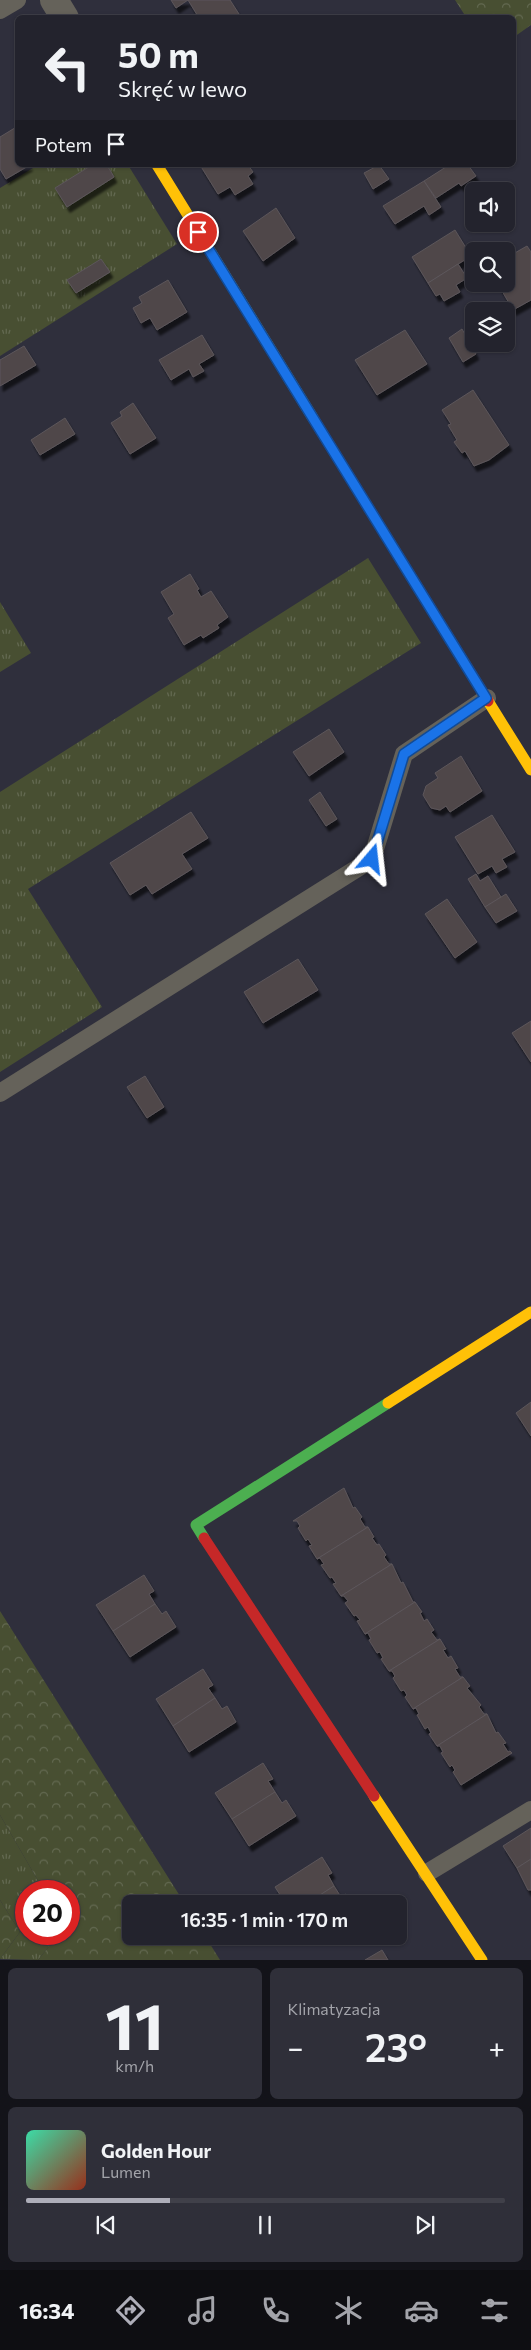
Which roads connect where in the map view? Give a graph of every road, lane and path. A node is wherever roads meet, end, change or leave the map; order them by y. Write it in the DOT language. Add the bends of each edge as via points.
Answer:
graph roads {
  1 [pos="17,0"];
  2 [pos="54,0"];
  3 [pos="0,10"];
  4 [pos="63,15"];
  5 [pos="157,167"];
  6 [pos="486,698"];
  7 [pos="531,770"];
  8 [pos="0,1093"];
  9 [pos="531,1312"];
  10 [pos="531,1810"];
  11 [pos="427,1873"];
  12 [pos="482,1960"];
  1 -- 3 [label="lane"];
  2 -- 4 [label="street"];
  5 -- 6 [label="street"];
  6 -- 7 [label="street"];
  6 -- 8 [label="lane" via="404,754 372,859"];
  9 -- 11 [label="street" via="196,1525"];
  10 -- 11 [label="lane"];
  11 -- 12 [label="street"];
}
